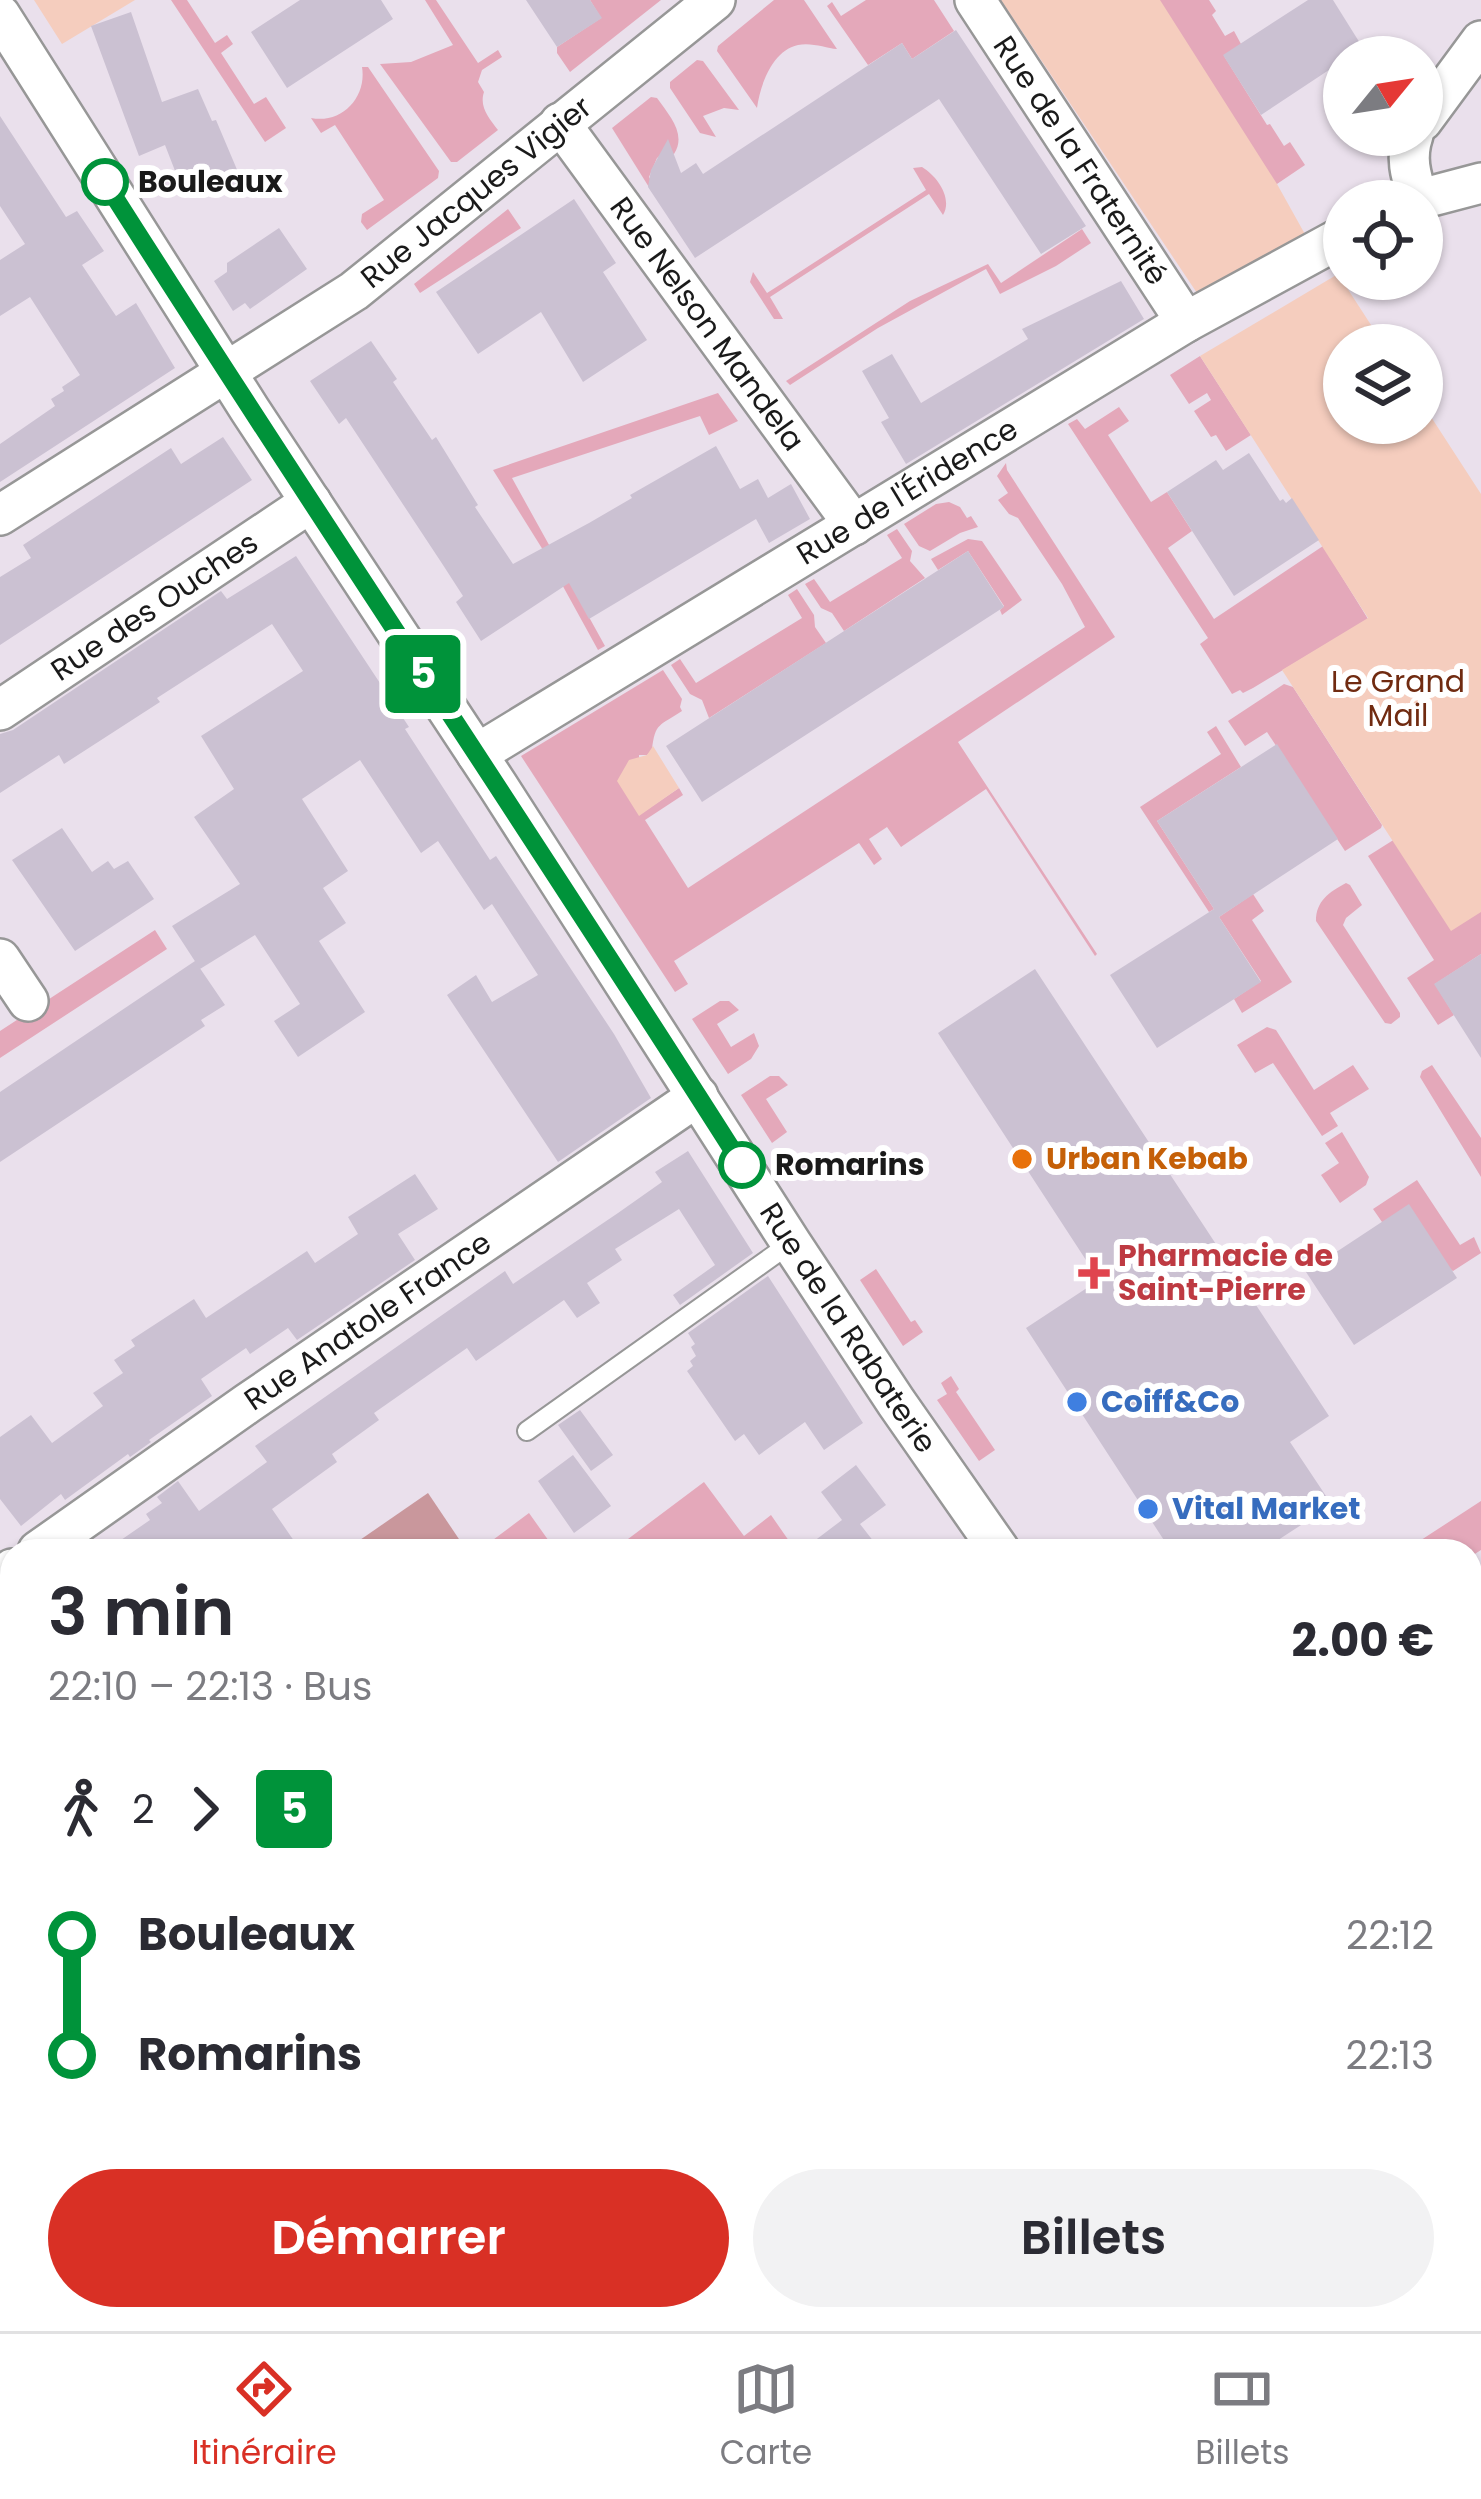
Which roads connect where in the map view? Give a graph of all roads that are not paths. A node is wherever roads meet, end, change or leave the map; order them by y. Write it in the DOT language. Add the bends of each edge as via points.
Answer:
graph roads {
  1 [pos="716,0"];
  2 [pos="974,0"];
  3 [pos="0,15"];
  4 [pos="1481,40"];
  5 [pos="1443,92"];
  6 [pos="560,123"];
  7 [pos="1481,183"];
  8 [pos="1443,193"];
  9 [pos="1323,247"];
  10 [pos="1186,322"];
  11 [pos="226,372"];
  12 [pos="311,502"];
  13 [pos="0,515"];
  14 [pos="854,525"];
  15 [pos="0,710"];
  16 [pos="477,754"];
  17 [pos="0,958"];
  18 [pos="28,1001"];
  19 [pos="698,1096"];
  20 [pos="791,1243"];
  21 [pos="527,1431"];
  22 [pos="55,1539"];
  23 [pos="992,1539"];
  1 -- 6 [label="street, Rue Jacques Vigier"];
  2 -- 10 [label="street, Rue de la Fraternité"];
  3 -- 11 [label="street, Rue de la Rabaterie"];
  4 -- 5 [label="street"];
  6 -- 11 [label="street, Rue Jacques Vigier" via="354,291"];
  6 -- 14 [label="street, Rue Nelson Mandela"];
  7 -- 8 [label="street"];
  9 -- 10 [label="street, Rue de l'Éridence"];
  10 -- 14 [label="street, Rue de l'Éridence"];
  11 -- 12 [label="street, Rue de la Rabaterie"];
  11 -- 13 [label="street, Rue Jacques Vigier"];
  12 -- 15 [label="street, Rue des Ouches"];
  12 -- 16 [label="street, Rue de la Rabaterie"];
  14 -- 16 [label="street, Rue de l'Éridence"];
  16 -- 19 [label="street, Rue de la Rabaterie"];
  17 -- 18 [label="street"];
  19 -- 20 [label="street, Rue de la Rabaterie"];
  19 -- 22 [label="street, Rue Anatole France"];
  20 -- 21 [label="lane"];
  20 -- 23 [label="street, Rue de la Rabaterie"];
}
